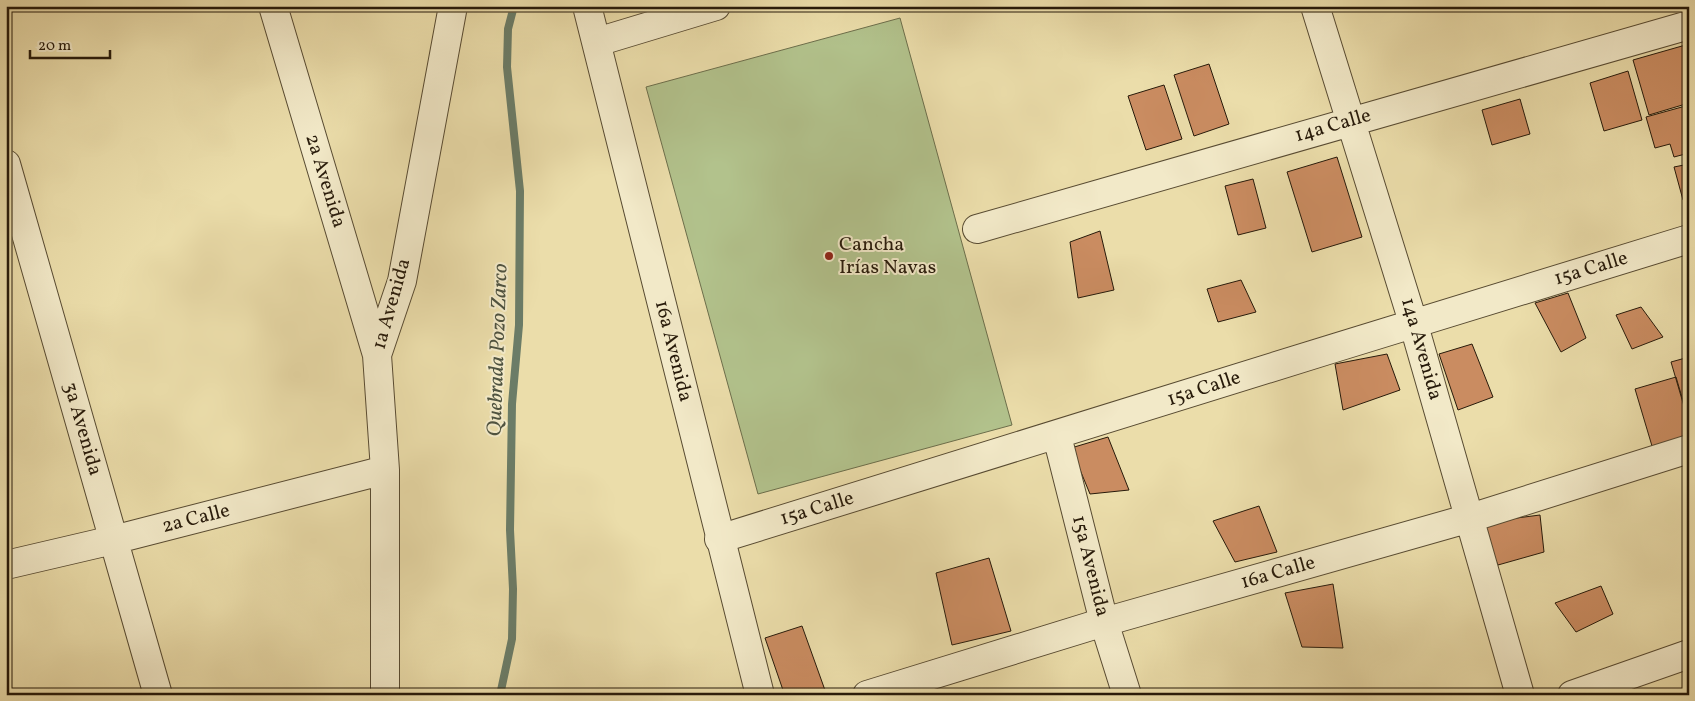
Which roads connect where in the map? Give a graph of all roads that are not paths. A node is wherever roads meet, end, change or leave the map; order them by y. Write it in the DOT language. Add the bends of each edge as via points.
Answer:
graph roads {
  1 [pos="273,6"];
  2 [pos="453,6"];
  3 [pos="587,6"];
  4 [pos="716,6"];
  5 [pos="1315,6"];
  6 [pos="1689,24"];
  7 [pos="597,42"];
  8 [pos="1352,121"];
  9 [pos="6,164"];
  10 [pos="977,229"];
  11 [pos="1689,239"];
  12 [pos="1413,322"];
  13 [pos="377,355"];
  14 [pos="1057,436"];
  15 [pos="1689,449"];
  16 [pos="385,470"];
  17 [pos="1470,518"];
  18 [pos="720,539"];
  19 [pos="114,540"];
  20 [pos="6,565"];
  21 [pos="1104,622"];
  22 [pos="1689,654"];
  23 [pos="158,695"];
  24 [pos="385,695"];
  25 [pos="760,695"];
  26 [pos="867,695"];
  27 [pos="1127,695"];
  28 [pos="1520,695"];
  29 [pos="1572,695"];
  1 -- 13 [label="street, 2a Avenida"];
  2 -- 13 [label="street, 1a Avenida" via="402,280"];
  3 -- 7 [label="street, 16a Avenida"];
  4 -- 7 [label="street"];
  5 -- 8 [label="street, 14a Avenida"];
  6 -- 8 [label="street, 14a Calle"];
  7 -- 18 [label="street, 16a Avenida"];
  8 -- 10 [label="street, 14a Calle"];
  8 -- 12 [label="street, 14a Avenida"];
  9 -- 19 [label="street, 3a Avenida"];
  11 -- 12 [label="street, 15a Calle"];
  12 -- 14 [label="street, 15a Calle"];
  12 -- 17 [label="street, 14a Avenida"];
  13 -- 16 [label="street, 1a Avenida"];
  14 -- 18 [label="street, 15a Calle"];
  14 -- 21 [label="street, 15a Avenida"];
  15 -- 17 [label="street, 16a Calle"];
  16 -- 19 [label="street, 2a Calle"];
  16 -- 24 [label="street, 1a Avenida"];
  17 -- 21 [label="street, 16a Calle"];
  17 -- 28 [label="street, 14a Avenida"];
  18 -- 25 [label="street, 16a Avenida"];
  19 -- 20 [label="street, 2a Calle"];
  19 -- 23 [label="street, 3a Avenida"];
  21 -- 26 [label="street, 16a Calle"];
  21 -- 27 [label="street, 15a Avenida"];
  22 -- 29 [label="street"];
}
